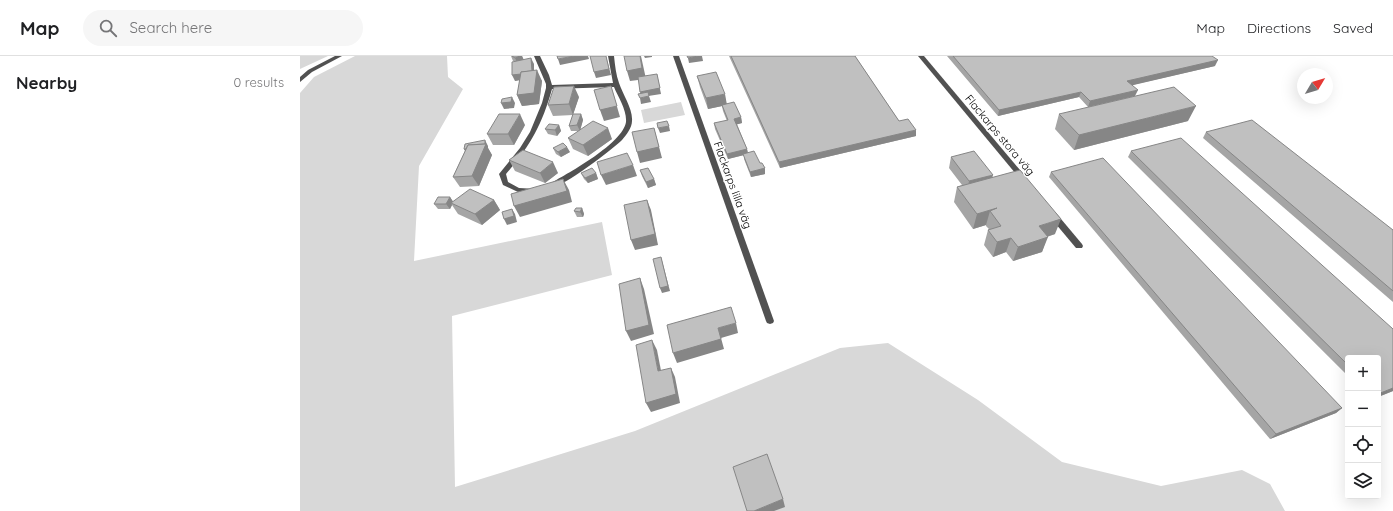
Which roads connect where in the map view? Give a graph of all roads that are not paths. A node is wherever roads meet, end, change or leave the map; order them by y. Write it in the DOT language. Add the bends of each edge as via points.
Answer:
graph roads {
  1 [pos="339,56"];
  2 [pos="537,56"];
  3 [pos="611,56"];
  4 [pos="676,56"];
  5 [pos="921,56"];
  6 [pos="300,80"];
  7 [pos="616,85"];
  8 [pos="549,87"];
  9 [pos="1028,185"];
  10 [pos="547,188"];
  11 [pos="539,190"];
  12 [pos="1048,209"];
  13 [pos="1079,246"];
  14 [pos="770,321"];
  1 -- 6 [label="street" via="310,71"];
  2 -- 8 [label="street"];
  3 -- 7 [label="street"];
  4 -- 14 [label="street, Flackarps lilla väg"];
  5 -- 9 [label="street, Flackarps stora väg"];
  7 -- 8 [label="street"];
  7 -- 10 [label="street" via="627,110 629,123 625,134 601,155"];
  8 -- 11 [label="street" via="535,130 521,153 502,174 505,183 518,190"];
  12 -- 13 [label="street"];
}
